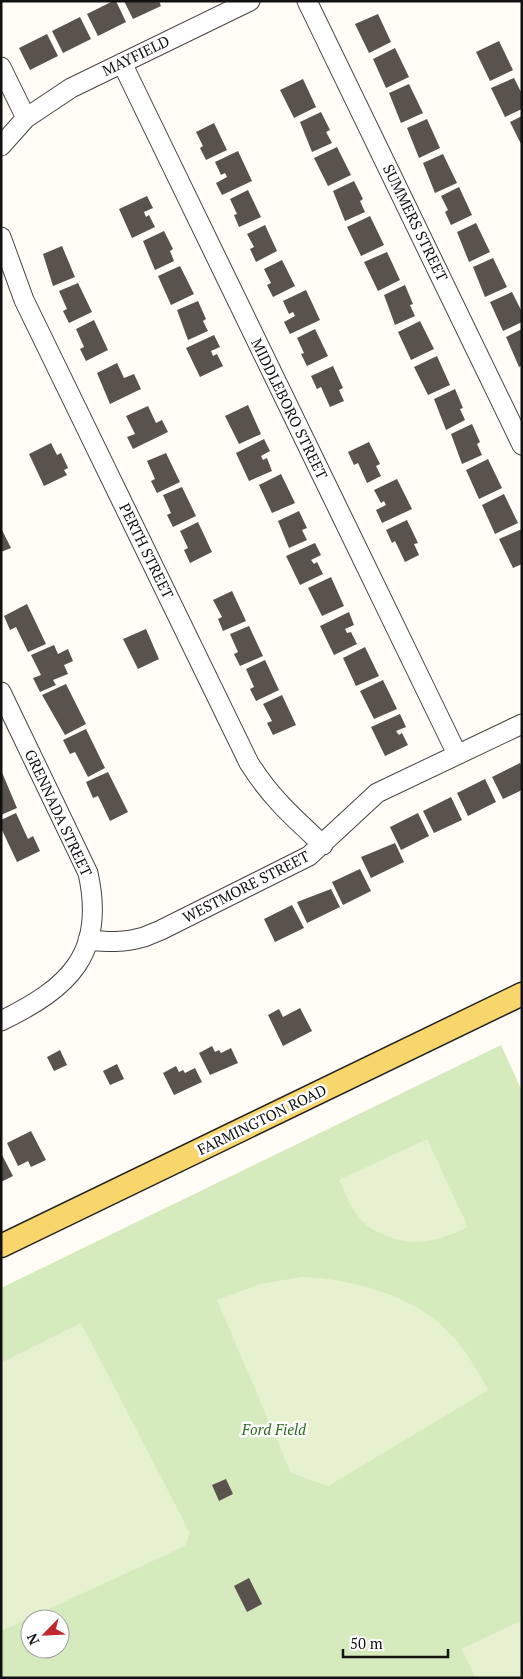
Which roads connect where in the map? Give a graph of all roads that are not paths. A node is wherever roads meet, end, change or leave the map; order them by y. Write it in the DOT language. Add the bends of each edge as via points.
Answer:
graph roads {
  1 [pos="250,1"];
  2 [pos="307,1"];
  3 [pos="122,63"];
  4 [pos="1,67"];
  5 [pos="26,118"];
  6 [pos="1,146"];
  7 [pos="1,237"];
  8 [pos="8,280"];
  9 [pos="522,444"];
  10 [pos="1,692"];
  11 [pos="522,724"];
  12 [pos="457,754"];
  13 [pos="323,845"];
  14 [pos="88,940"];
  15 [pos="522,994"];
  16 [pos="1,1021"];
  17 [pos="1,1246"];
  1 -- 3 [label="street, MAYFIELD"];
  2 -- 9 [label="street, SUMMERS STREET"];
  3 -- 5 [label="street, MAYFIELD" via="71,88"];
  3 -- 12 [label="street, MIDDLEBORO STREET"];
  4 -- 5 [label="street"];
  5 -- 6 [label="street"];
  7 -- 8 [label="street, PERTH STREET"];
  8 -- 13 [label="street, PERTH STREET" via="249,763 284,811"];
  10 -- 14 [label="street, GRENNADA STREET" via="88,873 92,905"];
  11 -- 12 [label="street, WESTMORE STREET"];
  12 -- 13 [label="street, WESTMORE STREET" via="377,792"];
  13 -- 14 [label="street, WESTMORE STREET" via="285,870 161,930 129,941"];
  14 -- 16 [label="street" via="82,956 63,983 37,1003"];
  15 -- 17 [label="main road, FARMINGTON ROAD"];
}
